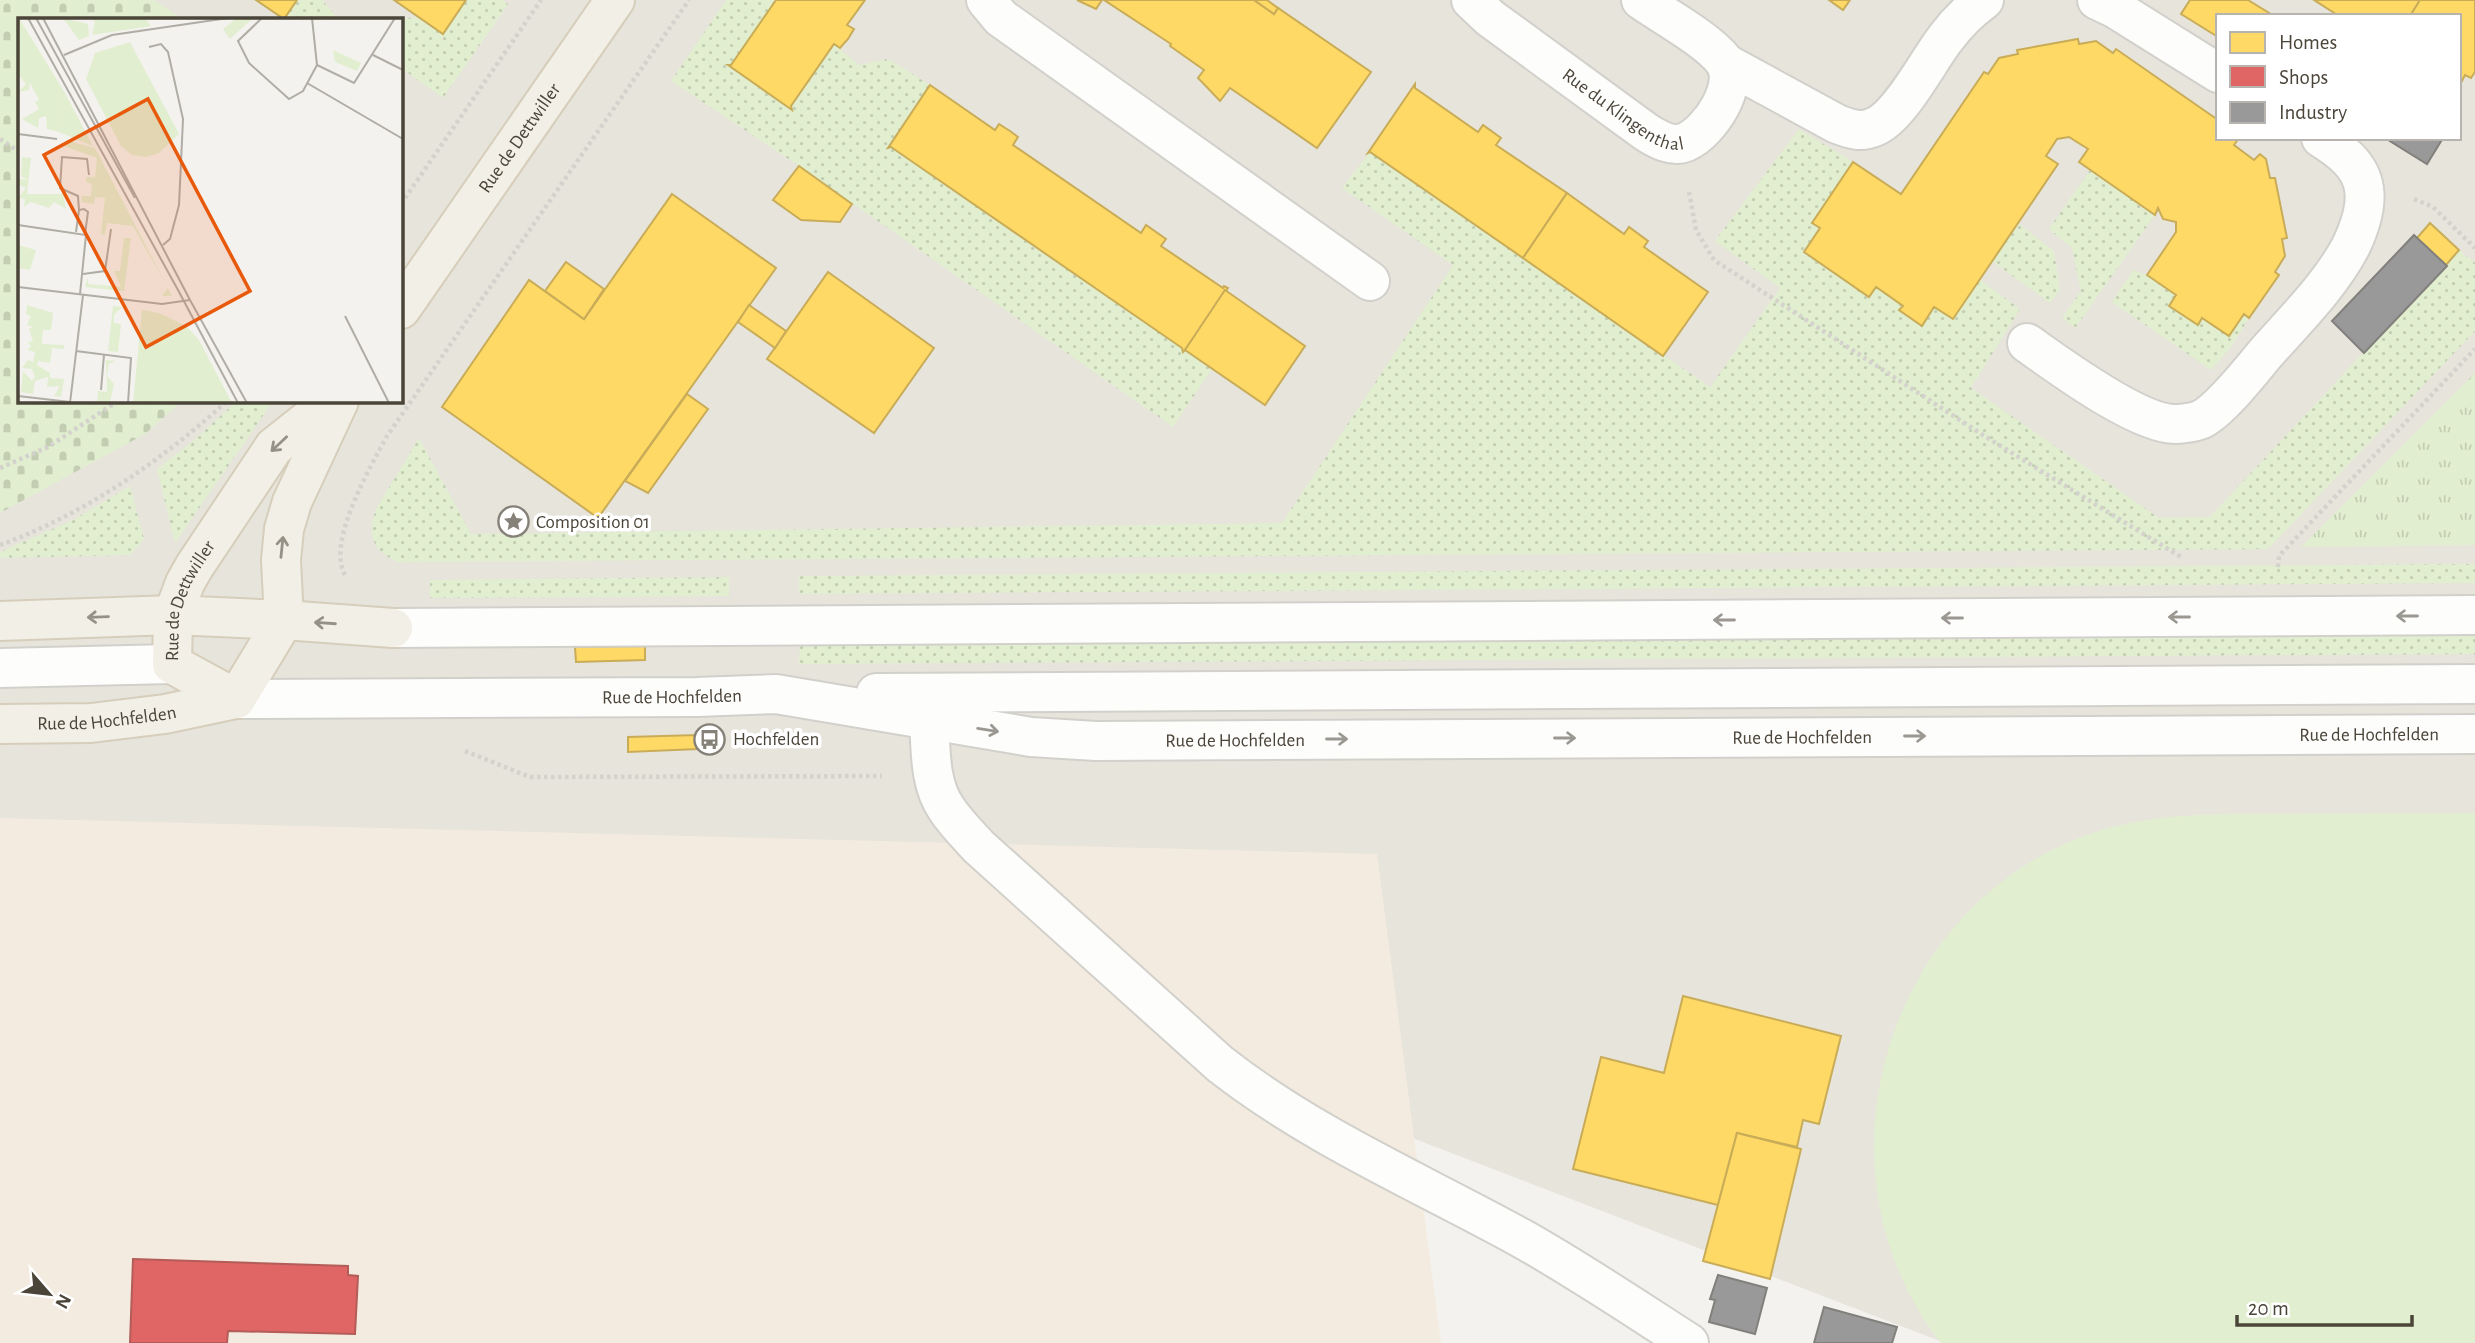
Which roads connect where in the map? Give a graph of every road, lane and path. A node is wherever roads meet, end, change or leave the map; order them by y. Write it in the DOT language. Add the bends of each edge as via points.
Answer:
graph roads {
  1 [pos="541,0"];
  2 [pos="615,0"];
  3 [pos="689,0"];
  4 [pos="986,0"];
  5 [pos="1471,0"];
  6 [pos="1641,0"];
  7 [pos="1984,0"];
  8 [pos="2097,0"];
  9 [pos="1725,63"];
  10 [pos="2216,72"];
  11 [pos="0,139"];
  12 [pos="2324,140"];
  13 [pos="1685,142"];
  14 [pos="18,151"];
  15 [pos="2364,189"];
  16 [pos="402,203"];
  17 [pos="2475,248"];
  18 [pos="1370,281"];
  19 [pos="402,308"];
  20 [pos="2027,343"];
  21 [pos="2475,349"];
  22 [pos="116,402"];
  23 [pos="226,402"];
  24 [pos="331,402"];
  25 [pos="340,402"];
  26 [pos="0,468"];
  27 [pos="0,545"];
  28 [pos="2279,556"];
  29 [pos="2181,557"];
  30 [pos="351,583"];
  31 [pos="173,615"];
  32 [pos="2475,615"];
  33 [pos="284,620"];
  34 [pos="0,621"];
  35 [pos="393,628"];
  36 [pos="172,664"];
  37 [pos="0,668"];
  38 [pos="2475,684"];
  39 [pos="776,694"];
  40 [pos="236,699"];
  41 [pos="929,721"];
  42 [pos="0,724"];
  43 [pos="2475,734"];
  44 [pos="458,748"];
  45 [pos="934,776"];
  46 [pos="1689,1343"];
  1 -- 16 [label="path"];
  2 -- 19 [label="main road, Rue de Dettwiller"];
  3 -- 30 [label="path" via="387,436 343,536 342,570"];
  4 -- 18 [label="street" via="1001,18"];
  5 -- 13 [label="street, Rue du Klingenthal" via="1658,140"];
  6 -- 9 [label="street"];
  7 -- 9 [label="street" via="1946,38 1894,112 1875,127 1856,131 1837,124"];
  8 -- 10 [label="street"];
  9 -- 13 [label="street, Rue du Klingenthal" via="1729,80 1724,100 1702,131"];
  11 -- 14 [label="path"];
  12 -- 15 [label="street" via="2357,168"];
  13 -- 29 [label="path" via="1686,180 1696,230 1714,260"];
  15 -- 17 [label="path" via="2413,198 2433,207"];
  15 -- 20 [label="street" via="2363,218 2324,286 2235,390 2202,419 2174,424 2143,415 2088,386"];
  21 -- 28 [label="path"];
  22 -- 26 [label="path" via="48,447"];
  23 -- 27 [label="path" via="184,439 119,484 57,520"];
  24 -- 31 [label="main road, Rue de Dettwiller, one-way" via="274,447 189,575"];
  33 -- 25 [label="main road, one-way" via="284,530 292,502"];
  31 -- 33 [label="main road"];
  31 -- 34 [label="main road, one-way"];
  31 -- 36 [label="main road, Rue de Dettwiller"];
  32 -- 35 [label="street, one-way"];
  35 -- 33 [label="main road, one-way"];
  33 -- 40 [label="main road"];
  36 -- 37 [label="street"];
  36 -- 40 [label="main road, Rue de Dettwiller"];
  38 -- 39 [label="street"];
  39 -- 40 [label="street, Rue de Hochfelden"];
  39 -- 41 [label="street, Rue de Hochfelden"];
  40 -- 42 [label="main road, Rue de Hochfelden" via="91,723"];
  41 -- 43 [label="street, Rue de Hochfelden, one-way" via="1031,737 1096,741"];
  41 -- 45 [label="street"];
  44 -- 45 [label="path" via="530,777"];
  45 -- 46 [label="street" via="945,807 979,847 1252,1089 1344,1146 1584,1275"];
}
